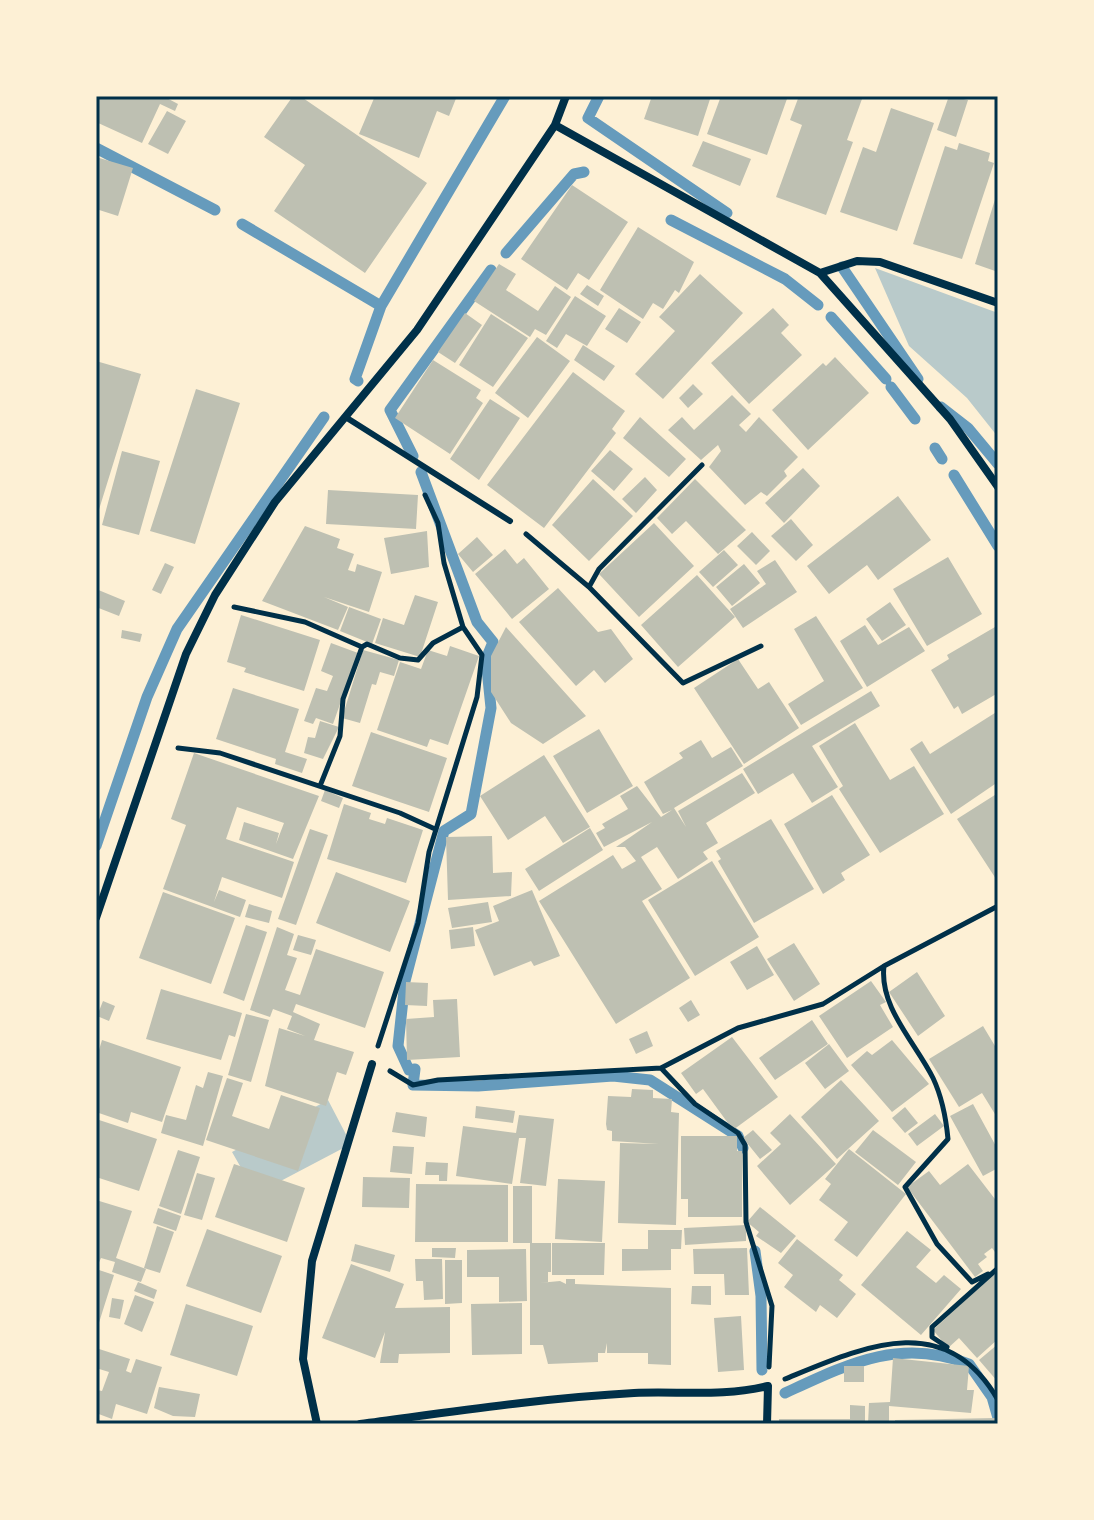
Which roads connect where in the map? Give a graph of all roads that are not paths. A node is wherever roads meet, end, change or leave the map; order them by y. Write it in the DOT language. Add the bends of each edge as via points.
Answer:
graph roads {
  1 [pos="566,96"];
  2 [pos="555,125"];
  3 [pos="820,273"];
  4 [pos="998,303"];
  5 [pos="347,418"];
  6 [pos="998,487"];
  7 [pos="510,521"];
  8 [pos="96,918"];
  9 [pos="372,1064"];
  10 [pos="317,1424"];
  11 [pos="360,1424"];
  12 [pos="767,1424"];
  1 -- 2 [label="street"];
  2 -- 3 [label="street"];
  2 -- 5 [label="street" via="417,330"];
  3 -- 4 [label="street" via="857,261 880,262"];
  3 -- 6 [label="street" via="950,419"];
  5 -- 7 [label="lane"];
  5 -- 8 [label="street" via="327,435 275,502 215,595 186,654"];
  9 -- 10 [label="street" via="312,1261 303,1359"];
  11 -- 12 [label="street" via="535,1401 768,1386"];
}
